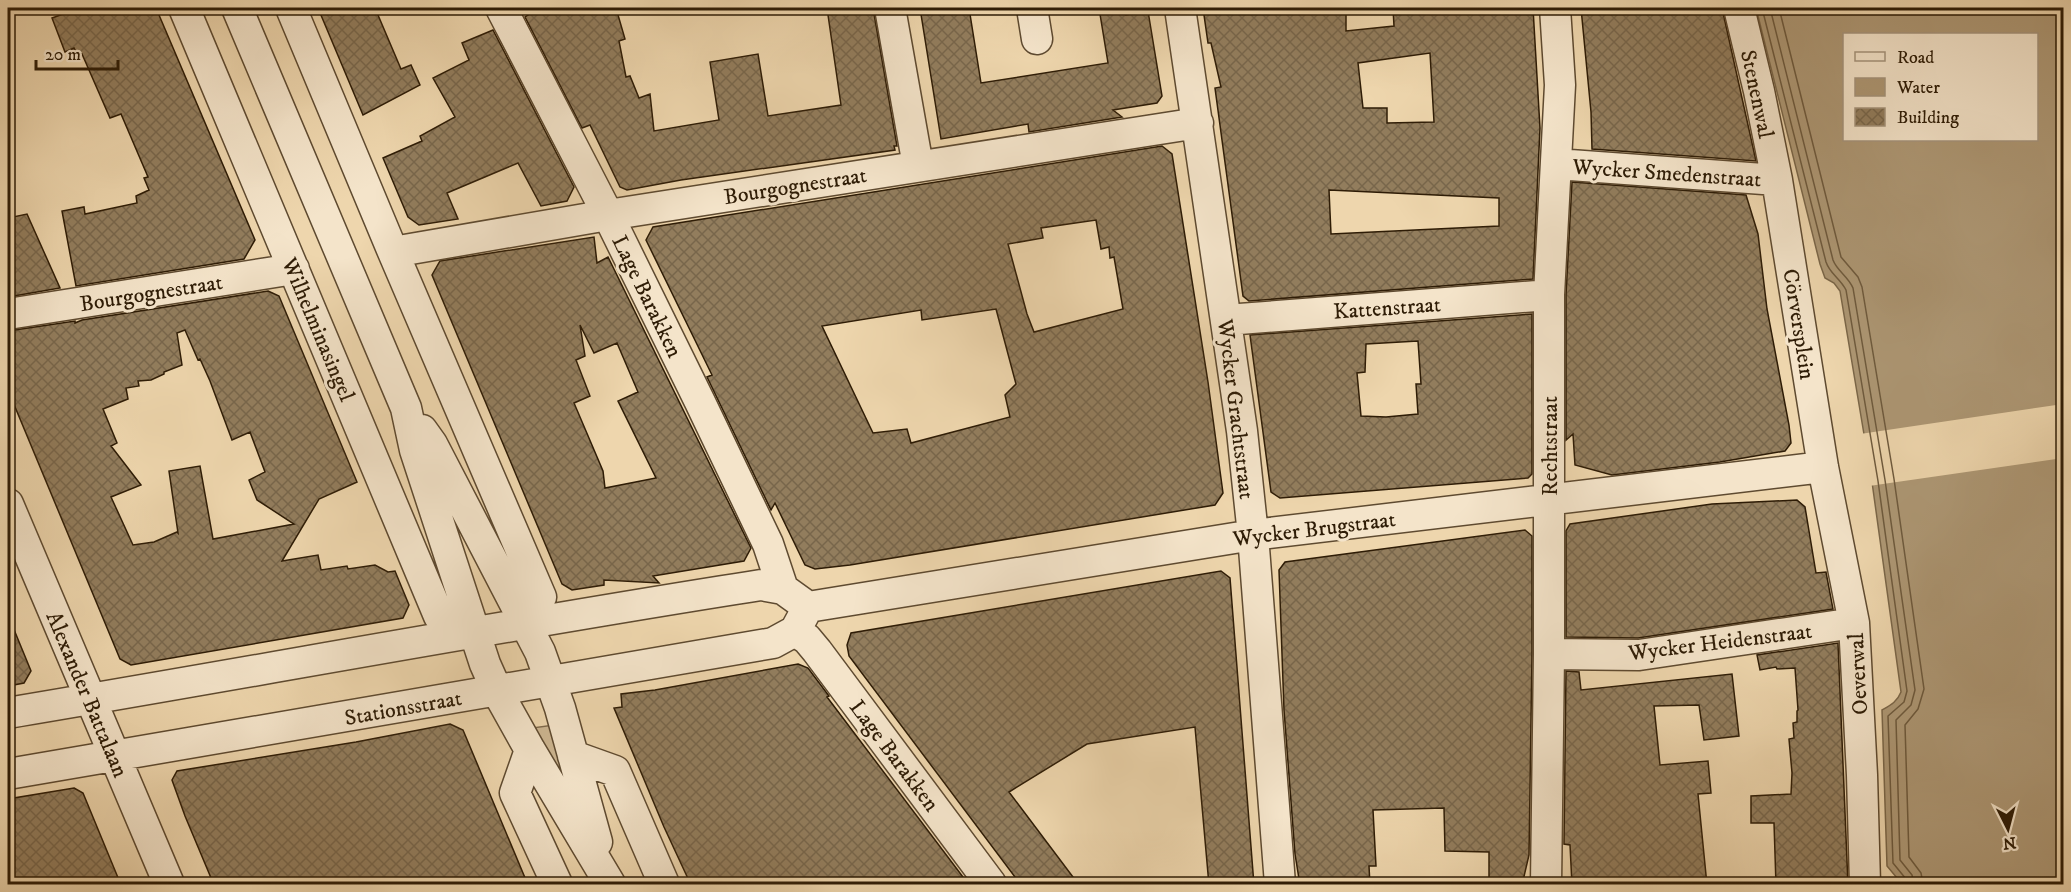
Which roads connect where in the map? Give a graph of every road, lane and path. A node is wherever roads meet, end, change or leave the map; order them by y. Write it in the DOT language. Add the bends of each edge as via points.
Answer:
graph roads {
  1 [pos="184,8"];
  2 [pos="237,8"];
  3 [pos="291,8"];
  4 [pos="501,8"];
  5 [pos="890,8"];
  6 [pos="1032,8"];
  7 [pos="1180,8"];
  8 [pos="1554,8"];
  9 [pos="1738,8"];
  10 [pos="1037,39"];
  11 [pos="1198,123"];
  12 [pos="1556,164"];
  13 [pos="918,166"];
  14 [pos="1777,180"];
  15 [pos="608,214"];
  16 [pos="393,252"];
  17 [pos="294,269"];
  18 [pos="1549,295"];
  19 [pos="8,314"];
  20 [pos="1226,320"];
  21 [pos="406,408"];
  22 [pos="1823,467"];
  23 [pos="1549,501"];
  24 [pos="8,504"];
  25 [pos="1253,535"];
  26 [pos="783,589"];
  27 [pos="801,619"];
  28 [pos="525,622"];
  29 [pos="1854,623"];
  30 [pos="474,632"];
  31 [pos="1550,654"];
  32 [pos="552,681"];
  33 [pos="497,691"];
  34 [pos="89,699"];
  35 [pos="8,713"];
  36 [pos="530,750"];
  37 [pos="114,756"];
  38 [pos="573,756"];
  39 [pos="8,774"];
  40 [pos="609,881"];
  41 [pos="169,885"];
  42 [pos="557,885"];
  43 [pos="664,885"];
  44 [pos="991,885"];
  45 [pos="1280,885"];
  46 [pos="1546,885"];
  47 [pos="1865,885"];
  1 -- 17 [label="street, Wilhelminasingel"];
  2 -- 21 [label="street"];
  3 -- 16 [label="street"];
  4 -- 15 [label="street, Lage Barakken"];
  5 -- 13 [label="street"];
  6 -- 10 [label="street"];
  7 -- 11 [label="street, Wycker Grachtstraat"];
  8 -- 12 [label="street, Rechtstraat" via="1560,85"];
  9 -- 14 [label="street, Stenenwal"];
  11 -- 13 [label="street, Bourgognestraat"];
  11 -- 20 [label="street, Wycker Grachtstraat"];
  12 -- 14 [label="street, Wycker Smedenstraat"];
  12 -- 18 [label="street, Rechtstraat"];
  13 -- 15 [label="street, Bourgognestraat"];
  14 -- 22 [label="street, Cörversplein"];
  15 -- 16 [label="street, Bourgognestraat"];
  15 -- 26 [label="street, Lage Barakken" via="768,544"];
  16 -- 28 [label="street" via="541,597"];
  17 -- 19 [label="street, Bourgognestraat"];
  17 -- 30 [label="street, Wilhelminasingel" via="439,616"];
  18 -- 20 [label="street, Kattenstraat"];
  18 -- 23 [label="street, Rechtstraat"];
  20 -- 25 [label="street, Wycker Grachtstraat"];
  21 -- 28 [label="street" via="432,444"];
  21 -- 30 [label="street" via="415,450"];
  22 -- 23 [label="street, Wycker Brugstraat"];
  22 -- 29 [label="street, Oeverwal"];
  23 -- 25 [label="street, Wycker Brugstraat"];
  23 -- 31 [label="street, Rechtstraat"];
  24 -- 34 [label="street, Alexander Battalaan"];
  25 -- 27 [label="street, Wycker Brugstraat"];
  25 -- 45 [label="street, Wycker Grachtstraat"];
  26 -- 27 [label="street, Lage Barakken"];
  26 -- 28 [label="street" via="762,585"];
  27 -- 32 [label="street, Stationsstraat" via="773,643"];
  27 -- 44 [label="street, Lage Barakken" via="807,639"];
  28 -- 30 [label="street"];
  28 -- 32 [label="street"];
  29 -- 31 [label="street, Wycker Heidenstraat" via="1639,655"];
  29 -- 47 [label="street, Oeverwal"];
  30 -- 33 [label="street"];
  30 -- 34 [label="street"];
  31 -- 46 [label="street, Rechtstraat"];
  32 -- 33 [label="street, Stationsstraat"];
  32 -- 38 [label="street"];
  33 -- 36 [label="street"];
  33 -- 37 [label="street, Stationsstraat"];
  34 -- 35 [label="street"];
  34 -- 37 [label="street, Alexander Battalaan"];
  36 -- 40 [label="street"];
  36 -- 42 [label="street" via="515,793"];
  37 -- 39 [label="street, Stationsstraat"];
  37 -- 41 [label="street, Alexander Battalaan"];
  38 -- 40 [label="street"];
  38 -- 43 [label="street" via="615,771"];
}
